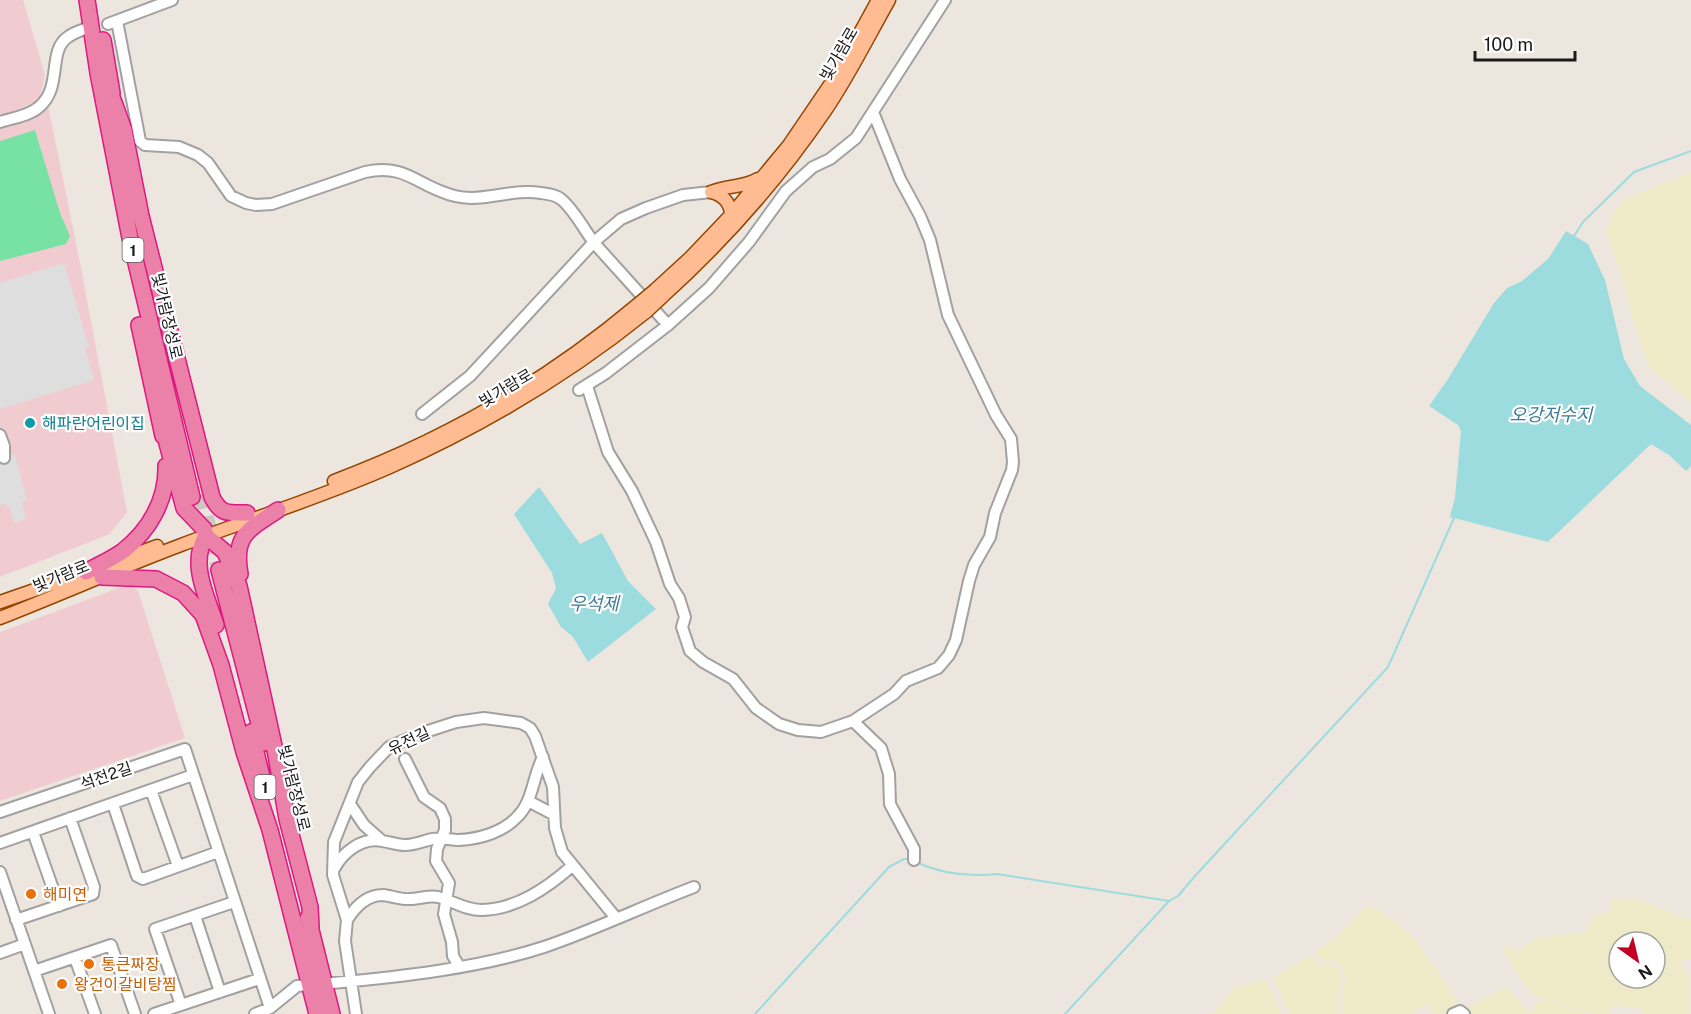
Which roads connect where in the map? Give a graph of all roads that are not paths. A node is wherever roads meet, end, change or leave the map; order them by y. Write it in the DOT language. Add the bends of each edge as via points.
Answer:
graph roads {
  1 [pos="87,0"];
  2 [pos="97,0"];
  3 [pos="172,0"];
  4 [pos="878,0"];
  5 [pos="889,0"];
  6 [pos="945,0"];
  7 [pos="85,29"];
  8 [pos="873,112"];
  9 [pos="108,121"];
  10 [pos="0,122"];
  11 [pos="761,177"];
  12 [pos="711,192"];
  13 [pos="731,215"];
  14 [pos="594,243"];
  15 [pos="658,293"];
  16 [pos="642,308"];
  17 [pos="668,325"];
  18 [pos="422,414"];
  19 [pos="163,429"];
  20 [pos="0,435"];
  21 [pos="4,458"];
  22 [pos="197,499"];
  23 [pos="278,510"];
  24 [pos="247,513"];
  25 [pos="205,533"];
  26 [pos="214,566"];
  27 [pos="86,572"];
  28 [pos="102,577"];
  29 [pos="239,586"];
  30 [pos="0,602"];
  31 [pos="0,618"];
  32 [pos="221,665"];
  33 [pos="853,721"];
  34 [pos="543,757"];
  35 [pos="405,759"];
  36 [pos="193,775"];
  37 [pos="151,790"];
  38 [pos="528,801"];
  39 [pos="113,804"];
  40 [pos="350,804"];
  41 [pos="0,812"];
  42 [pos="553,814"];
  43 [pos="70,819"];
  44 [pos="33,832"];
  45 [pos="443,838"];
  46 [pos="381,840"];
  47 [pos="0,843"];
  48 [pos="218,852"];
  49 [pos="914,860"];
  50 [pos="178,866"];
  51 [pos="572,866"];
  52 [pos="334,869"];
  53 [pos="0,872"];
  54 [pos="694,887"];
  55 [pos="446,900"];
  56 [pos="234,902"];
  57 [pos="59,906"];
  58 [pos="195,916"];
  59 [pos="616,918"];
  60 [pos="16,920"];
  61 [pos="346,920"];
  62 [pos="311,927"];
  63 [pos="25,944"];
  64 [pos="0,953"];
  65 [pos="75,958"];
  66 [pos="459,966"];
  67 [pos="34,971"];
  68 [pos="259,980"];
  69 [pos="351,981"];
  70 [pos="332,983"];
  71 [pos="308,985"];
  72 [pos="220,992"];
  73 [pos="181,1005"];
  74 [pos="270,1008"];
  75 [pos="49,1014"];
  76 [pos="95,1014"];
  77 [pos="135,1014"];
  78 [pos="154,1014"];
  79 [pos="255,1014"];
  80 [pos="316,1014"];
  81 [pos="322,1014"];
  82 [pos="332,1014"];
  83 [pos="356,1014"];
  84 [pos="1454,1014"];
  85 [pos="1464,1014"];
  1 -- 9 [label="highway, 빛가람장성로 / 1"];
  2 -- 22 [label="highway" via="112,97 124,130"];
  3 -- 14 [label="street" via="113,23 140,141 145,145 179,147 198,155 231,196 256,204 272,204 365,172 388,169 456,196 523,191 557,197"];
  4 -- 11 [label="main road, 빛가람로" via="814,111"];
  5 -- 15 [label="main road, 빛가람로" via="803,141 730,231"];
  6 -- 8 [label="street"];
  7 -- 10 [label="street" via="63,42 54,84 44,102 31,113"];
  8 -- 17 [label="street" via="856,138 786,191 709,288"];
  8 -- 33 [label="street" via="930,240 948,315 1011,439 1013,462 990,537 974,565 949,655 938,668 906,681 894,694"];
  9 -- 19 [label="highway" via="110,162 136,309"];
  9 -- 22 [label="highway, 빛가람장성로 / 1" via="146,307"];
  11 -- 12 [label="main road" via="746,186"];
  11 -- 13 [label="main road, 빛가람로"];
  12 -- 13 [label="main road" via="726,201"];
  12 -- 14 [label="street" via="683,195 646,208 621,219"];
  13 -- 15 [label="main road, 빛가람로"];
  14 -- 17 [label="street"];
  14 -- 18 [label="street" via="470,376"];
  15 -- 16 [label="main road, 빛가람로, bridge"];
  16 -- 23 [label="main road, 빛가람로" via="591,354 472,427 389,467"];
  16 -- 24 [label="main road, 빛가람로" via="487,409 380,462"];
  17 -- 33 [label="street" via="583,388 608,452 632,490 670,584 680,598 685,617 682,627 690,651 733,679 756,708 779,724 820,732"];
  19 -- 22 [label="highway"];
  19 -- 27 [label="highway" via="166,479 158,509 123,551"];
  20 -- 21 [label="street"];
  22 -- 24 [label="highway" via="227,512"];
  22 -- 25 [label="highway"];
  22 -- 25 [label="highway" via="211,510"];
  23 -- 25 [label="main road, 빛가람로"];
  23 -- 29 [label="highway" via="247,531 237,557"];
  24 -- 25 [label="main road, 빛가람로"];
  25 -- 26 [label="highway" via="201,546"];
  25 -- 26 [label="highway" via="219,545"];
  25 -- 27 [label="main road, 빛가람로"];
  25 -- 28 [label="main road, 빛가람로"];
  26 -- 29 [label="highway"];
  26 -- 32 [label="highway" via="200,577 216,626"];
  26 -- 62 [label="highway, 빛가람장성로 / 1"];
  26 -- 81 [label="highway, 빛가람장성로 / 1"];
  27 -- 30 [label="main road, 빛가람로"];
  28 -- 31 [label="main road, 빛가람로"];
  28 -- 32 [label="highway" via="156,579 183,593 203,615"];
  29 -- 62 [label="highway" via="310,907"];
  32 -- 80 [label="highway" via="270,830"];
  33 -- 49 [label="street" via="882,748 892,808 914,849"];
  34 -- 38 [label="street"];
  34 -- 40 [label="street, 유전길" via="532,730 521,723 484,718 456,722 389,747 358,782"];
  34 -- 42 [label="street, 유전길" via="553,787"];
  35 -- 45 [label="street" via="424,797 442,811 446,826"];
  36 -- 37 [label="street, 석전2길"];
  36 -- 41 [label="street, 석전2길" via="185,749"];
  36 -- 48 [label="street, 석전2길"];
  37 -- 39 [label="street, 석전2길"];
  37 -- 50 [label="street, 석전2길"];
  38 -- 42 [label="street"];
  38 -- 45 [label="street" via="517,818 500,830 460,840"];
  39 -- 43 [label="street, 석전2길"];
  39 -- 50 [label="street, 석전2길" via="137,876 143,879"];
  40 -- 46 [label="street" via="364,825"];
  40 -- 52 [label="street, 유전길" via="334,842"];
  42 -- 51 [label="street, 유전길" via="559,844"];
  43 -- 44 [label="street, 석전2길"];
  43 -- 57 [label="street" via="94,888 93,894"];
  44 -- 47 [label="street, 석전2길"];
  44 -- 57 [label="street"];
  45 -- 46 [label="street" via="402,845"];
  45 -- 55 [label="street" via="436,855 448,882"];
  46 -- 52 [label="street" via="351,848"];
  48 -- 50 [label="street, 석전2길"];
  48 -- 56 [label="street, 석전2길"];
  51 -- 55 [label="street" via="543,889 494,908 474,909"];
  51 -- 59 [label="street, 유전길"];
  52 -- 61 [label="street, 유전길"];
  53 -- 60 [label="street"];
  54 -- 59 [label="street"];
  55 -- 61 [label="street" via="434,896 376,896 360,903"];
  55 -- 66 [label="street" via="444,920"];
  56 -- 58 [label="street"];
  56 -- 68 [label="street, 석전2길"];
  57 -- 60 [label="street"];
  58 -- 72 [label="street"];
  58 -- 73 [label="street" via="155,929"];
  59 -- 66 [label="street" via="544,947"];
  60 -- 63 [label="street"];
  61 -- 69 [label="street, 유전길"];
  62 -- 82 [label="highway, 빛가람장성로 / 1"];
  63 -- 64 [label="street"];
  63 -- 67 [label="street"];
  65 -- 67 [label="street"];
  65 -- 76 [label="street"];
  65 -- 77 [label="street" via="111,945"];
  66 -- 69 [label="street"];
  67 -- 75 [label="street"];
  68 -- 72 [label="street"];
  68 -- 74 [label="street, 석전2길"];
  69 -- 70 [label="street"];
  69 -- 83 [label="street, 유전길"];
  71 -- 74 [label="street" via="297,986"];
  72 -- 73 [label="street"];
  73 -- 78 [label="street"];
  74 -- 79 [label="street"];
  84 -- 85 [label="street"];
}
